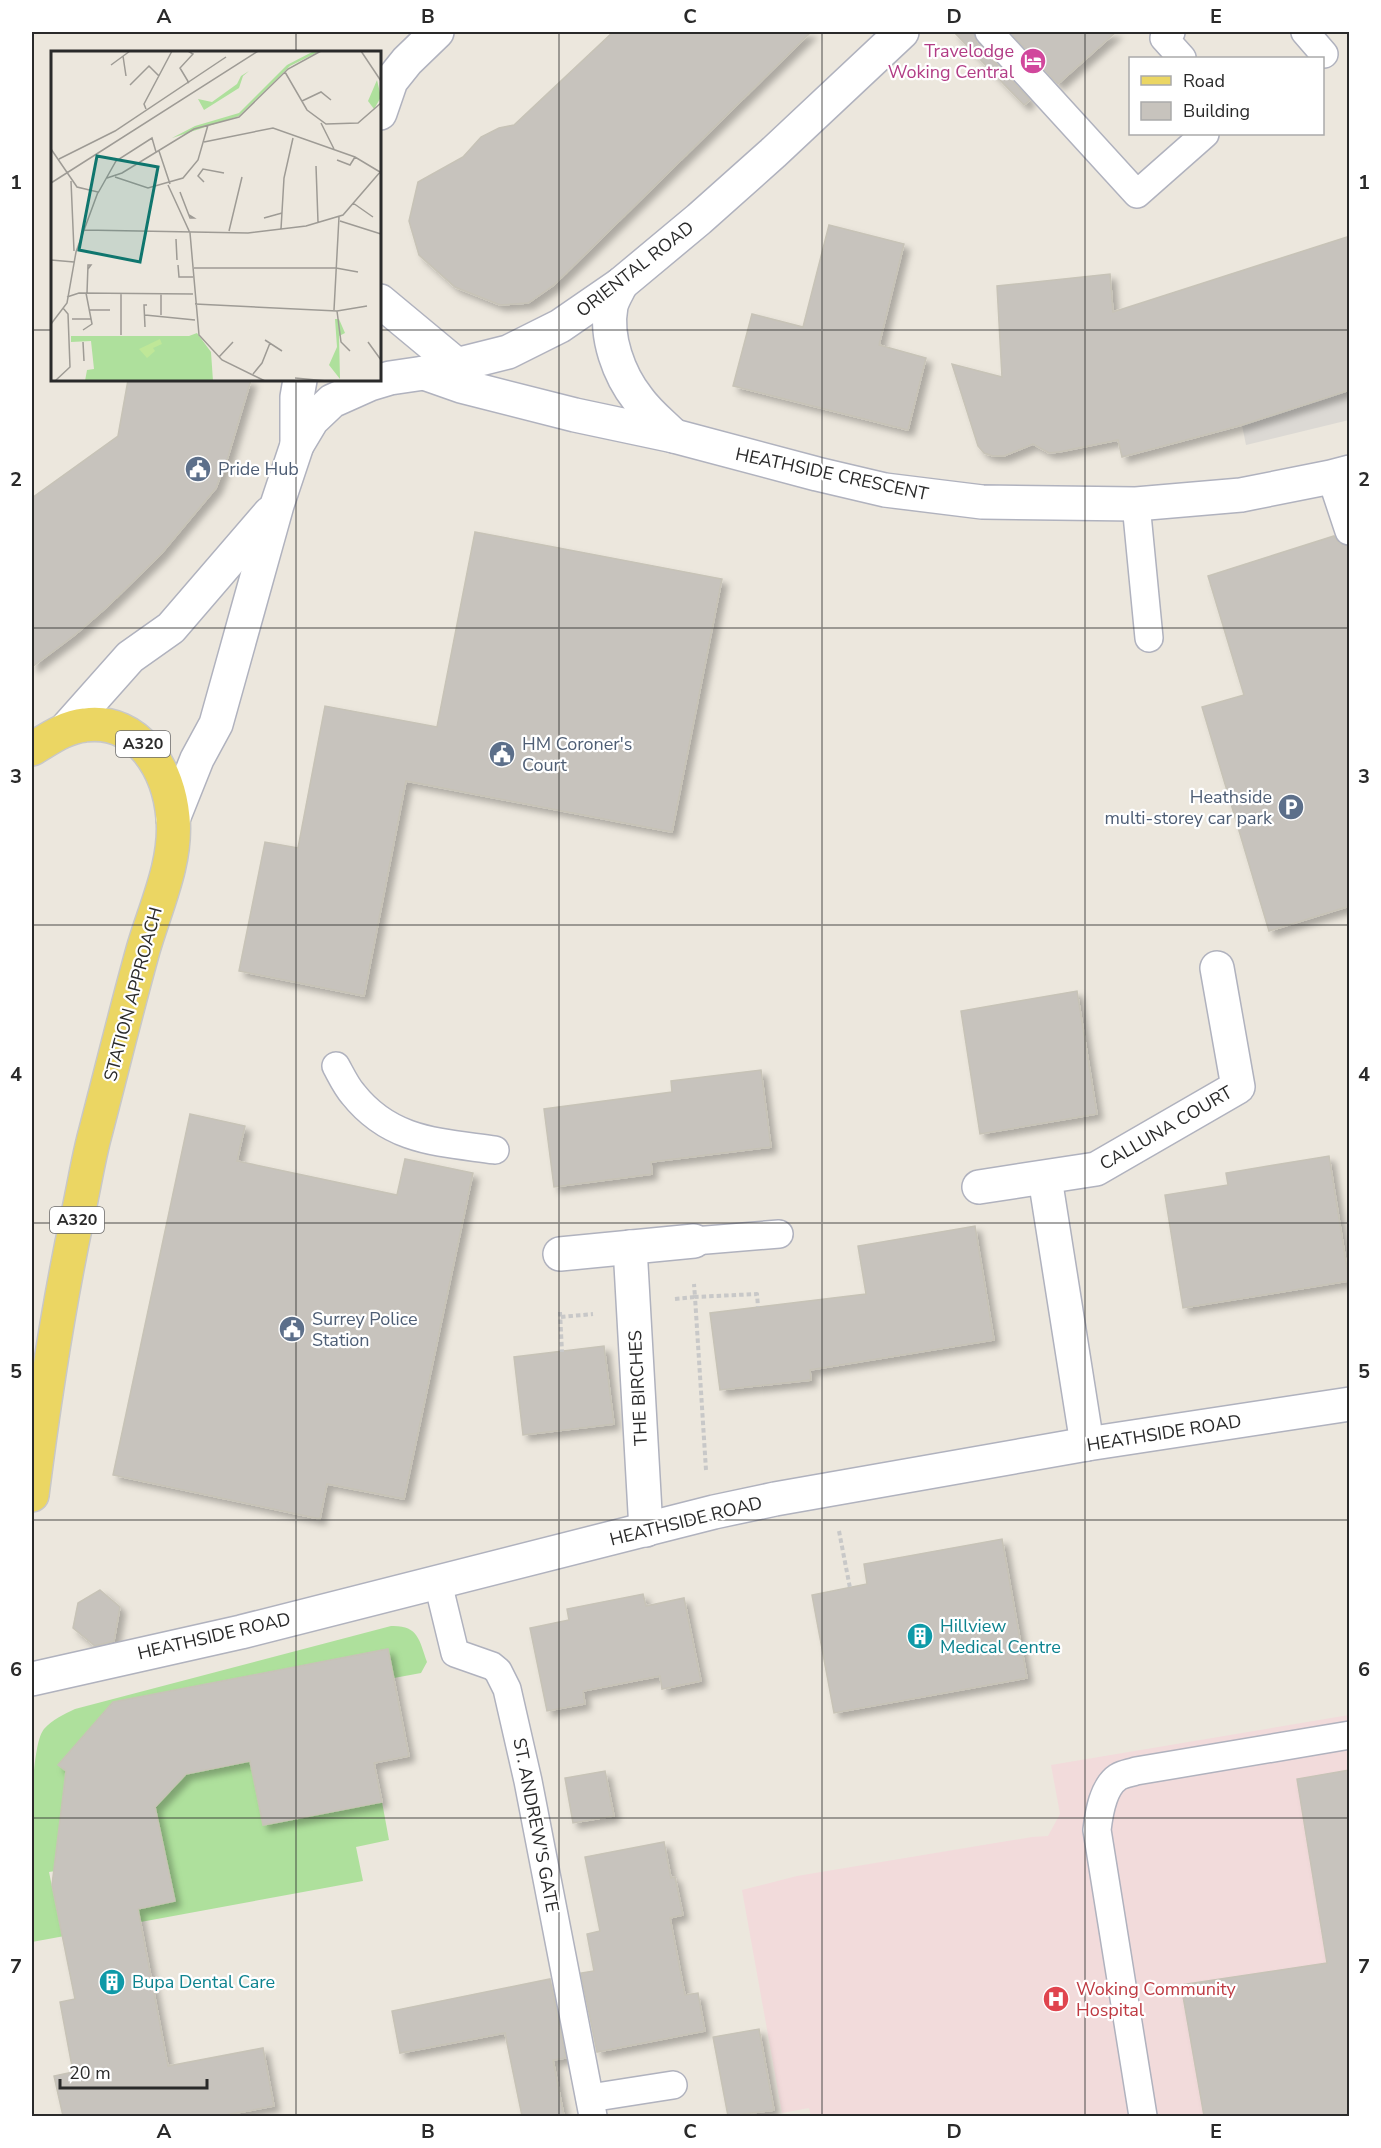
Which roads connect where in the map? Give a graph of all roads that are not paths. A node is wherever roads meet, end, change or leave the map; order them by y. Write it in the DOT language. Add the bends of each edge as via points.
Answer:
graph roads {
  1 [pos="437,32"];
  2 [pos="902,32"];
  3 [pos="989,32"];
  4 [pos="1171,32"];
  5 [pos="1305,32"];
  6 [pos="1324,54"];
  7 [pos="1181,57"];
  8 [pos="381,110"];
  9 [pos="1204,135"];
  10 [pos="621,284"];
  11 [pos="381,302"];
  12 [pos="457,365"];
  13 [pos="424,374"];
  14 [pos="300,381"];
  15 [pos="380,381"];
  16 [pos="381,381"];
  17 [pos="674,436"];
  18 [pos="297,445"];
  19 [pos="1340,475"];
  20 [pos="1136,504"];
  21 [pos="277,505"];
  22 [pos="1350,531"];
  23 [pos="1149,638"];
  24 [pos="66,729"];
  25 [pos="32,748"];
  26 [pos="173,819"];
  27 [pos="1217,968"];
  28 [pos="336,1066"];
  29 [pos="495,1150"];
  30 [pos="1045,1178"];
  31 [pos="979,1187"];
  32 [pos="779,1234"];
  33 [pos="694,1241"];
  34 [pos="630,1247"];
  35 [pos="560,1254"];
  36 [pos="1348,1411"];
  37 [pos="1087,1444"];
  38 [pos="32,1495"];
  39 [pos="646,1530"];
  40 [pos="438,1583"];
  41 [pos="32,1679"];
  42 [pos="1350,1735"];
  43 [pos="673,2085"];
  44 [pos="592,2107"];
  45 [pos="1143,2116"];
  1 -- 8 [label="street" via="391,81"];
  2 -- 10 [label="street, ORIENTAL ROAD" via="773,153"];
  3 -- 9 [label="lane" via="1137,194"];
  4 -- 7 [label="lane" via="1164,38"];
  5 -- 6 [label="lane"];
  10 -- 12 [label="street, ORIENTAL ROAD" via="531,342"];
  10 -- 17 [label="street" via="611,304 610,320 618,361 637,399"];
  11 -- 12 [label="street"];
  12 -- 13 [label="street, ORIENTAL ROAD"];
  13 -- 16 [label="street, ORIENTAL ROAD"];
  13 -- 17 [label="street, HEATHSIDE CRESCENT" via="575,415"];
  14 -- 18 [label="street, STATION APPROACH"];
  15 -- 18 [label="street, ORIENTAL ROAD" via="332,401 312,420"];
  17 -- 20 [label="street, HEATHSIDE CRESCENT" via="817,474 909,493 982,502"];
  18 -- 21 [label="street, STATION APPROACH"];
  19 -- 20 [label="street, HEATHSIDE CRESCENT" via="1241,495"];
  19 -- 22 [label="lane"];
  20 -- 23 [label="lane"];
  21 -- 24 [label="street, STATION APPROACH" via="171,628 130,657"];
  21 -- 26 [label="street, STATION APPROACH" via="216,724"];
  24 -- 25 [label="main road, A320"];
  24 -- 26 [label="main road, A320" via="86,724 109,726 128,733 145,746 168,789"];
  26 -- 38 [label="main road, STATION APPROACH / A320" via="171,859 94,1138 75,1226 44,1395"];
  27 -- 30 [label="street, CALLUNA COURT" via="1238,1087 1096,1168"];
  28 -- 29 [label="lane" via="352,1093 372,1114 397,1130 418,1139"];
  30 -- 31 [label="street, CALLUNA COURT"];
  30 -- 37 [label="street"];
  32 -- 33 [label="lane"];
  33 -- 34 [label="street"];
  34 -- 35 [label="street"];
  34 -- 39 [label="street, THE BIRCHES"];
  36 -- 37 [label="street, HEATHSIDE ROAD"];
  37 -- 39 [label="street, HEATHSIDE ROAD" via="734,1508"];
  39 -- 40 [label="street, HEATHSIDE ROAD"];
  40 -- 41 [label="street, HEATHSIDE ROAD"];
  40 -- 44 [label="lane, ST. ANDREW'S GATE" via="454,1653 492,1666 507,1689"];
  42 -- 45 [label="lane" via="1136,1771 1119,1776 1110,1785 1097,1830"];
  43 -- 44 [label="lane, ST. ANDREW'S GATE"];
}
